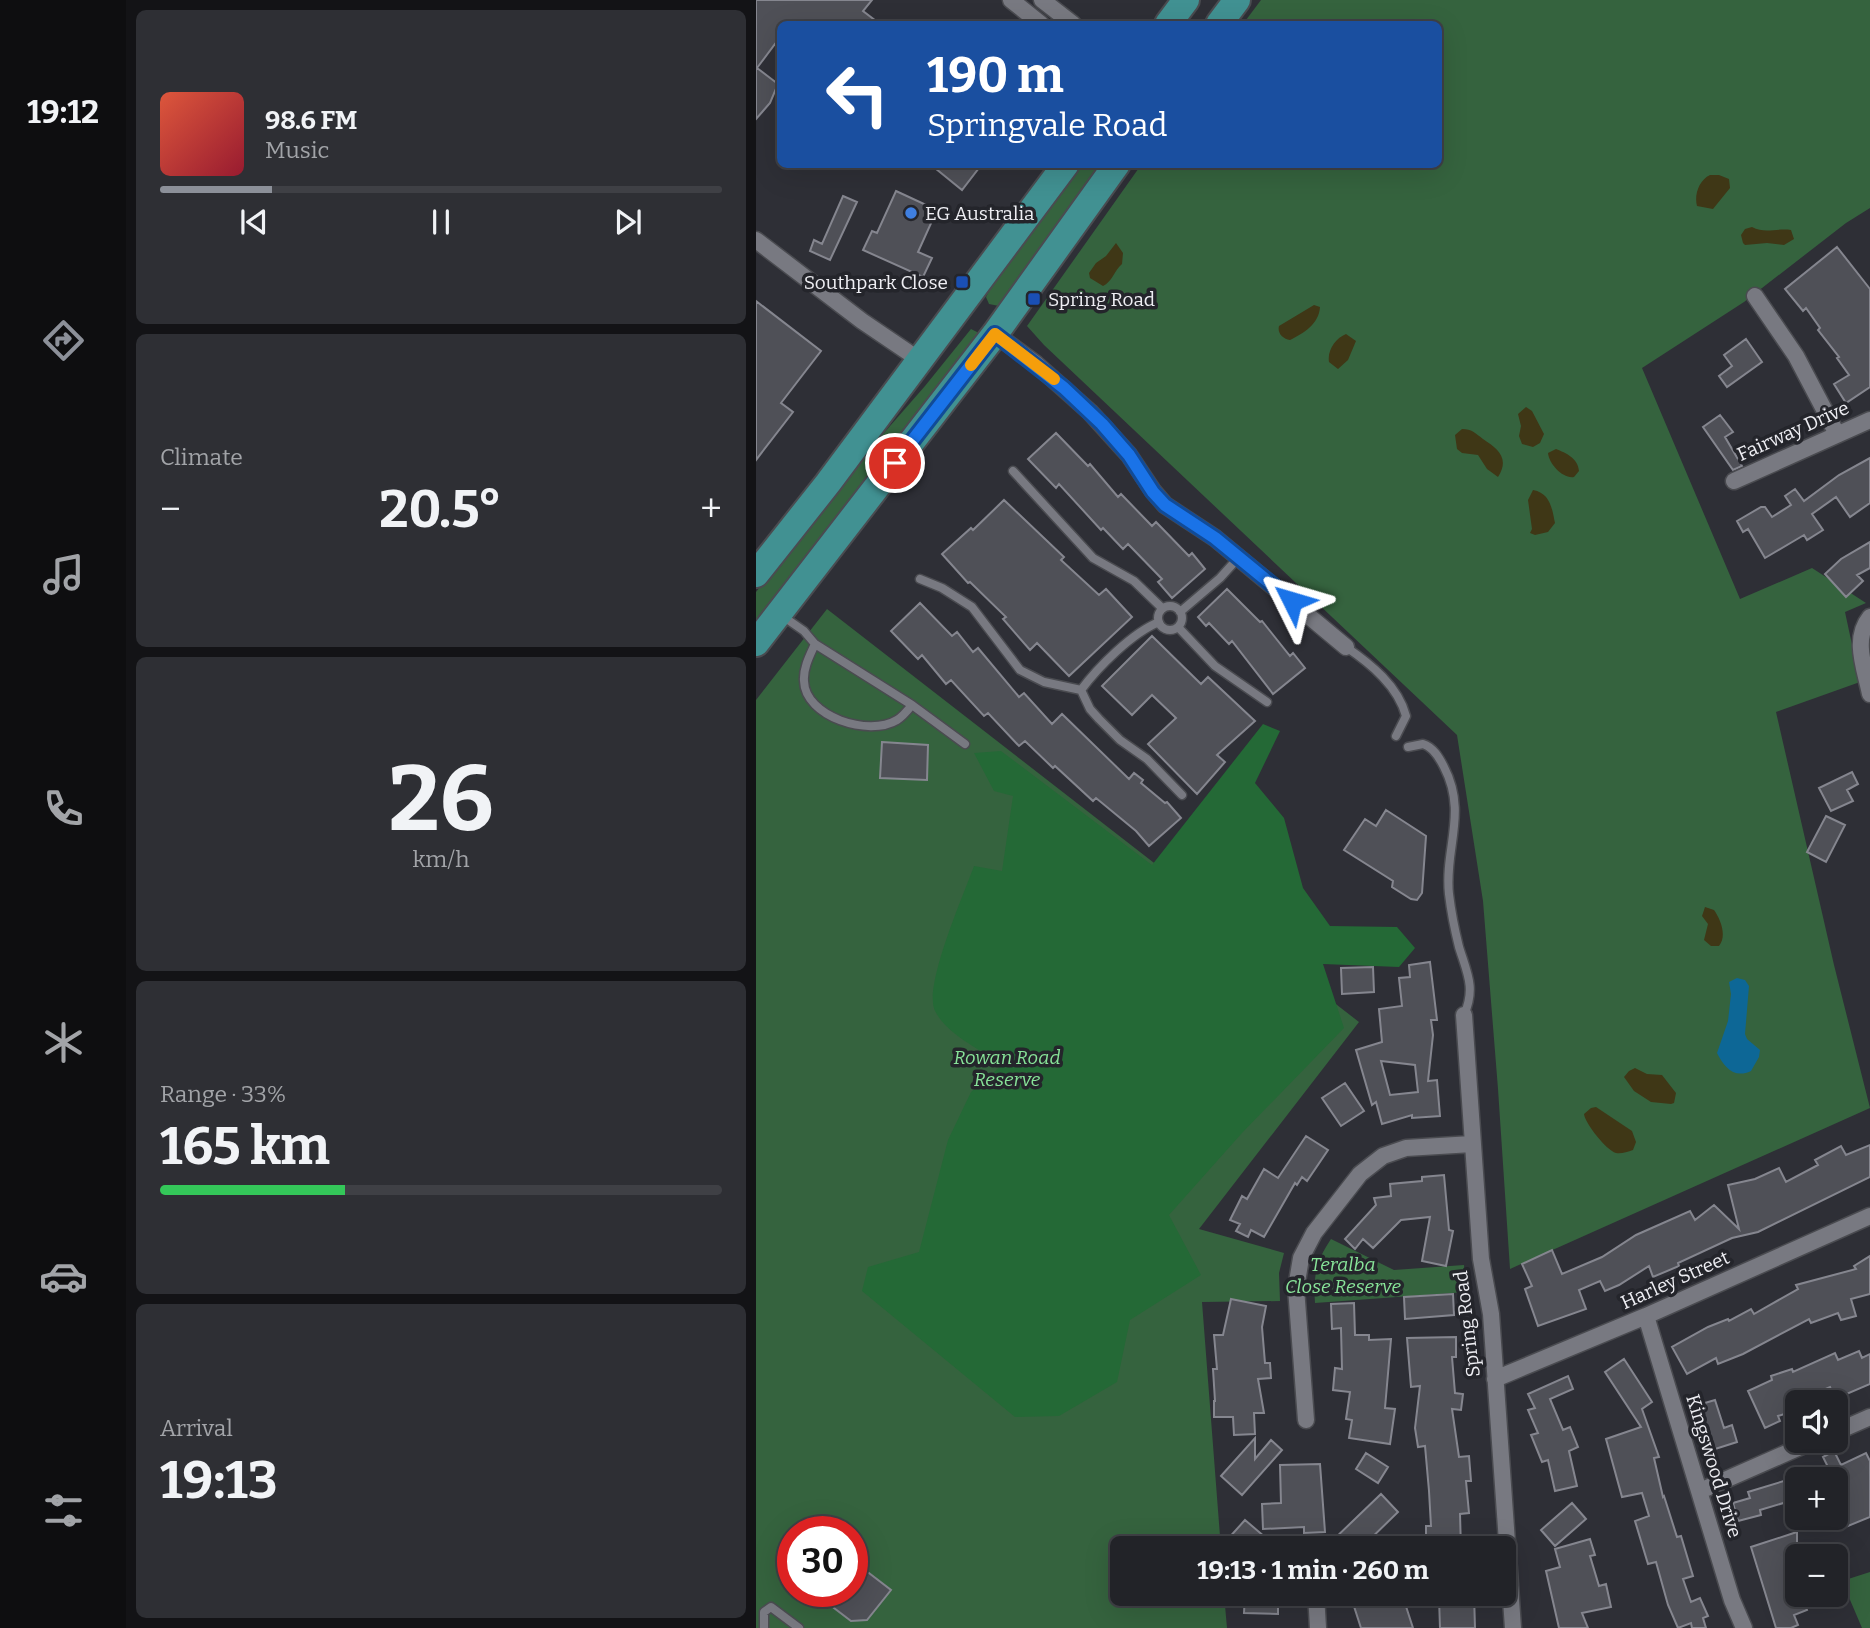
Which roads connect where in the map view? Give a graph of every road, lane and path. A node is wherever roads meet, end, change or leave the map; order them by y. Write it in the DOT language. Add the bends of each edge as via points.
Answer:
graph roads {
  1 [pos="1011,0"];
  2 [pos="1042,0"];
  3 [pos="1186,0"];
  4 [pos="1237,0"];
  5 [pos="1037,21"];
  6 [pos="1069,21"];
  7 [pos="1170,21"];
  8 [pos="1221,21"];
  9 [pos="1063,168"];
  10 [pos="1114,168"];
  11 [pos="756,240"];
  12 [pos="1755,296"];
  13 [pos="961,308"];
  14 [pos="995,334"];
  15 [pos="921,361"];
  16 [pos="1870,420"];
  17 [pos="1838,435"];
  18 [pos="1013,471"];
  19 [pos="1734,481"];
  20 [pos="1239,557"];
  21 [pos="756,574"];
  22 [pos="920,579"];
  23 [pos="1162,608"];
  24 [pos="1180,612"];
  25 [pos="779,613"];
  26 [pos="1870,617"];
  27 [pos="1159,622"];
  28 [pos="1178,628"];
  29 [pos="756,643"];
  30 [pos="815,644"];
  31 [pos="1346,647"];
  32 [pos="1081,690"];
  33 [pos="1870,694"];
  34 [pos="1267,702"];
  35 [pos="912,705"];
  36 [pos="1396,736"];
  37 [pos="965,744"];
  38 [pos="1408,747"];
  39 [pos="1182,795"];
  40 [pos="1464,1015"];
  41 [pos="1472,1144"];
  42 [pos="1870,1216"];
  43 [pos="1646,1316"];
  44 [pos="1495,1379"];
  45 [pos="1870,1417"];
  46 [pos="1306,1420"];
  47 [pos="1848,1427"];
  48 [pos="1786,1453"];
  49 [pos="1699,1491"];
  50 [pos="1317,1606"];
  51 [pos="764,1628"];
  52 [pos="799,1628"];
  53 [pos="1318,1628"];
  54 [pos="1513,1628"];
  55 [pos="1744,1628"];
  1 -- 5 [label="street"];
  2 -- 6 [label="street"];
  3 -- 7 [label="highway"];
  4 -- 8 [label="highway"];
  9 -- 13 [label="highway"];
  10 -- 14 [label="highway"];
  11 -- 15 [label="street"];
  12 -- 17 [label="street" via="1796,356"];
  13 -- 14 [label="highway"];
  13 -- 15 [label="highway"];
  14 -- 20 [label="street" via="1102,424 1165,505"];
  14 -- 25 [label="highway"];
  15 -- 21 [label="highway"];
  16 -- 17 [label="street, Fairway Drive"];
  17 -- 19 [label="street, Fairway Drive"];
  18 -- 23 [label="lane" via="1093,558 1131,578"];
  20 -- 24 [label="lane"];
  20 -- 31 [label="street"];
  22 -- 32 [label="lane" via="972,607 1022,672"];
  23 -- 24 [label="lane"];
  23 -- 27 [label="lane"];
  24 -- 28 [label="lane"];
  25 -- 29 [label="highway"];
  25 -- 30 [label="lane"];
  26 -- 33 [label="street" via="1860,638"];
  27 -- 28 [label="lane" via="1169,629"];
  27 -- 32 [label="lane" via="1140,632"];
  28 -- 34 [label="lane" via="1215,666"];
  30 -- 35 [label="lane"];
  30 -- 35 [label="lane" via="807,659 804,682 811,702 828,715 874,727 897,721"];
  31 -- 36 [label="lane" via="1399,697 1406,716"];
  32 -- 39 [label="lane" via="1098,719"];
  35 -- 37 [label="lane"];
  38 -- 40 [label="lane" via="1423,744 1432,748 1452,791 1455,821 1449,892 1468,972 1470,998"];
  40 -- 41 [label="street, Spring Road"];
  41 -- 44 [label="street, Spring Road"];
  41 -- 46 [label="street" via="1406,1148 1383,1156 1360,1174 1314,1233 1301,1258 1296,1288"];
  42 -- 43 [label="street, Harley Street"];
  43 -- 44 [label="street, Harley Street"];
  43 -- 49 [label="street, Kingswood Drive"];
  44 -- 54 [label="street, Spring Road"];
  45 -- 47 [label="street"];
  48 -- 49 [label="street"];
  49 -- 55 [label="street, Kingswood Drive"];
  50 -- 53 [label="street"];
  51 -- 52 [label="lane" via="764,1612 771,1607"];
}
